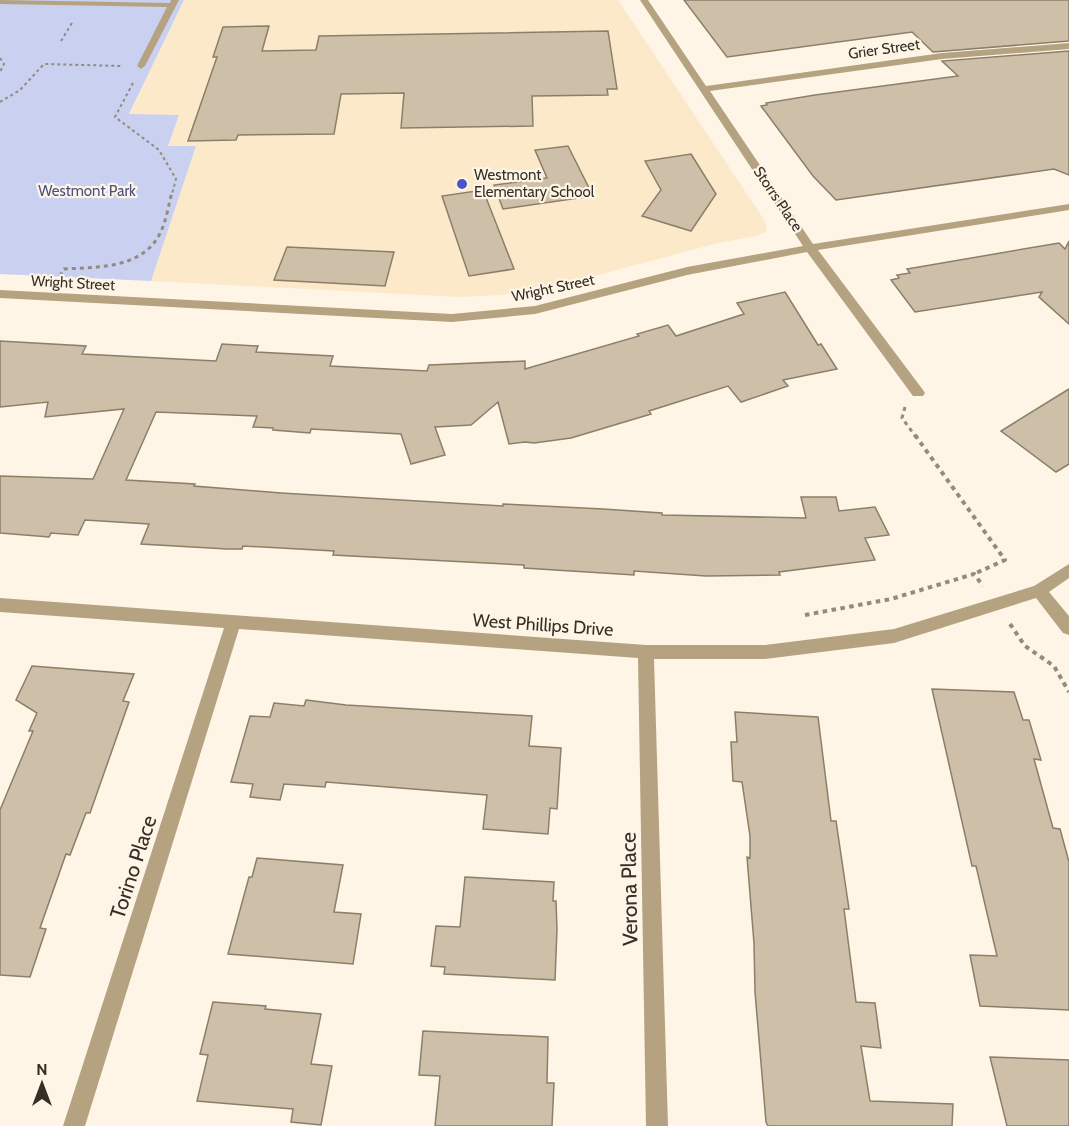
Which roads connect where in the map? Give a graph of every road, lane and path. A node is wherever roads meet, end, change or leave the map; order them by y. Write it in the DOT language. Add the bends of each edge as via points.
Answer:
graph roads {
  1 [pos="644,0"];
  2 [pos="0,2"];
  3 [pos="174,2"];
  4 [pos="78,15"];
  5 [pos="61,41"];
  6 [pos="1069,46"];
  7 [pos="0,58"];
  8 [pos="141,66"];
  9 [pos="0,72"];
  10 [pos="704,89"];
  11 [pos="0,102"];
  12 [pos="1069,207"];
  13 [pos="810,248"];
  14 [pos="56,282"];
  15 [pos="0,294"];
  16 [pos="910,383"];
  17 [pos="918,393"];
  18 [pos="1069,570"];
  19 [pos="974,574"];
  20 [pos="1039,591"];
  21 [pos="0,605"];
  22 [pos="234,621"];
  23 [pos="1069,628"];
  24 [pos="646,652"];
  25 [pos="75,1126"];
  26 [pos="657,1126"];
  1 -- 10 [label="street, Storrs Place"];
  2 -- 3 [label="lane"];
  3 -- 8 [label="lane"];
  4 -- 5 [label="path"];
  6 -- 10 [label="street, Grier Street" via="942,56"];
  7 -- 9 [label="path" via="4,64"];
  8 -- 11 [label="path" via="44,64 20,90"];
  8 -- 14 [label="path" via="115,117 159,150 176,179 158,237 129,261 64,269"];
  10 -- 13 [label="street, Storrs Place"];
  12 -- 13 [label="street, Wright Street"];
  13 -- 15 [label="street, Wright Street" via="687,271 535,310 452,318"];
  13 -- 16 [label="street, Storrs Place"];
  16 -- 17 [label="street, Storrs Place"];
  16 -- 19 [label="path" via="902,418 1005,560"];
  18 -- 20 [label="street, West Phillips Drive"];
  20 -- 23 [label="street"];
  20 -- 24 [label="street, West Phillips Drive" via="894,636 765,652"];
  21 -- 22 [label="street, West Phillips Drive"];
  22 -- 24 [label="street, West Phillips Drive"];
  22 -- 25 [label="street, Torino Place"];
  24 -- 26 [label="street, Verona Place"];
}
